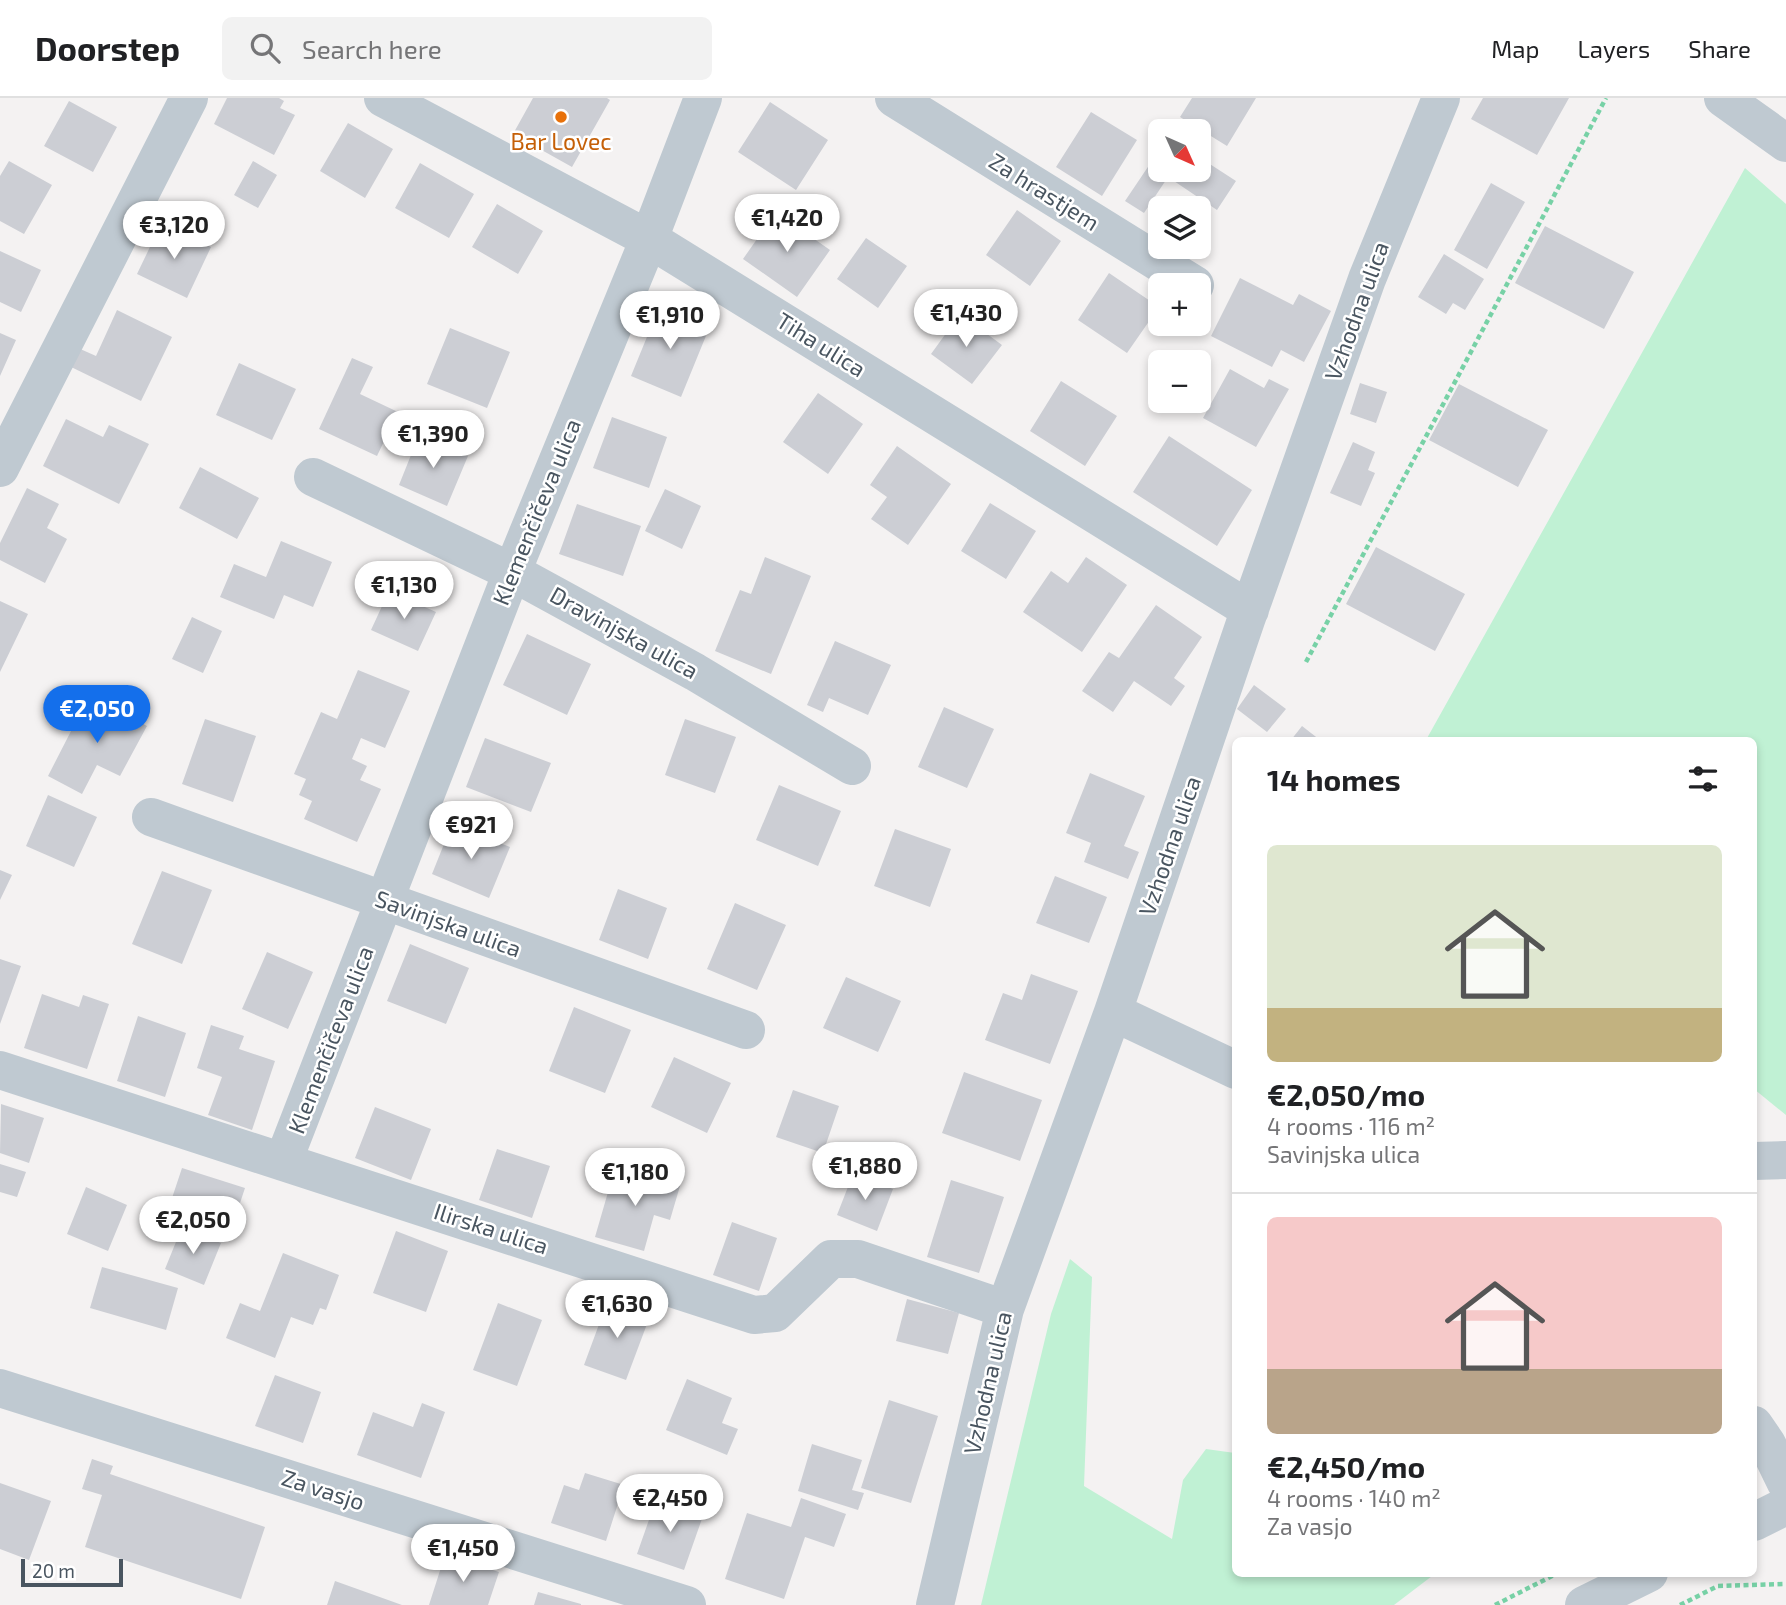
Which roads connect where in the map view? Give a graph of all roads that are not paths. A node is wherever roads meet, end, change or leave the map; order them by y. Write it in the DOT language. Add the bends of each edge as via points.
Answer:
graph roads {
  1 [pos="189,98"];
  2 [pos="383,98"];
  3 [pos="703,98"];
  4 [pos="894,98"];
  5 [pos="1441,98"];
  6 [pos="1723,98"];
  7 [pos="1786,143"];
  8 [pos="649,239"];
  9 [pos="1175,273"];
  10 [pos="0,468"];
  11 [pos="313,477"];
  12 [pos="512,572"];
  13 [pos="1250,610"];
  14 [pos="852,766"];
  15 [pos="150,817"];
  16 [pos="385,901"];
  17 [pos="1113,1012"];
  18 [pos="746,1030"];
  19 [pos="1232,1068"];
  20 [pos="0,1070"];
  21 [pos="1786,1160"];
  22 [pos="1757,1161"];
  23 [pos="283,1162"];
  24 [pos="1005,1309"];
  25 [pos="0,1388"];
  26 [pos="1757,1429"];
  27 [pos="1786,1483"];
  28 [pos="1786,1506"];
  29 [pos="1757,1520"];
  30 [pos="1641,1577"];
  31 [pos="687,1605"];
  32 [pos="935,1605"];
  33 [pos="1584,1605"];
  1 -- 10 [label="street"];
  2 -- 8 [label="street, Tiha ulica"];
  3 -- 8 [label="street, Klemenčičeva ulica"];
  4 -- 9 [label="street, Za hrastjem"];
  5 -- 13 [label="street, Vzhodna ulica" via="1367,279"];
  6 -- 7 [label="street"];
  8 -- 12 [label="street, Klemenčičeva ulica"];
  8 -- 13 [label="street, Tiha ulica"];
  11 -- 12 [label="street, Dravinjska ulica"];
  12 -- 14 [label="street, Dravinjska ulica" via="695,672"];
  12 -- 16 [label="street, Klemenčičeva ulica"];
  13 -- 17 [label="street, Vzhodna ulica"];
  15 -- 16 [label="street, Savinjska ulica"];
  16 -- 18 [label="street, Savinjska ulica"];
  16 -- 23 [label="street, Klemenčičeva ulica"];
  17 -- 19 [label="street"];
  17 -- 24 [label="street, Vzhodna ulica"];
  20 -- 23 [label="street, Ilirska ulica"];
  21 -- 22 [label="street"];
  23 -- 24 [label="street, Ilirska ulica" via="754,1315 775,1312 831,1259 858,1259"];
  24 -- 32 [label="street, Vzhodna ulica"];
  25 -- 31 [label="street, Za vasjo"];
  26 -- 27 [label="street"];
  28 -- 29 [label="street"];
  30 -- 33 [label="street"];
}
